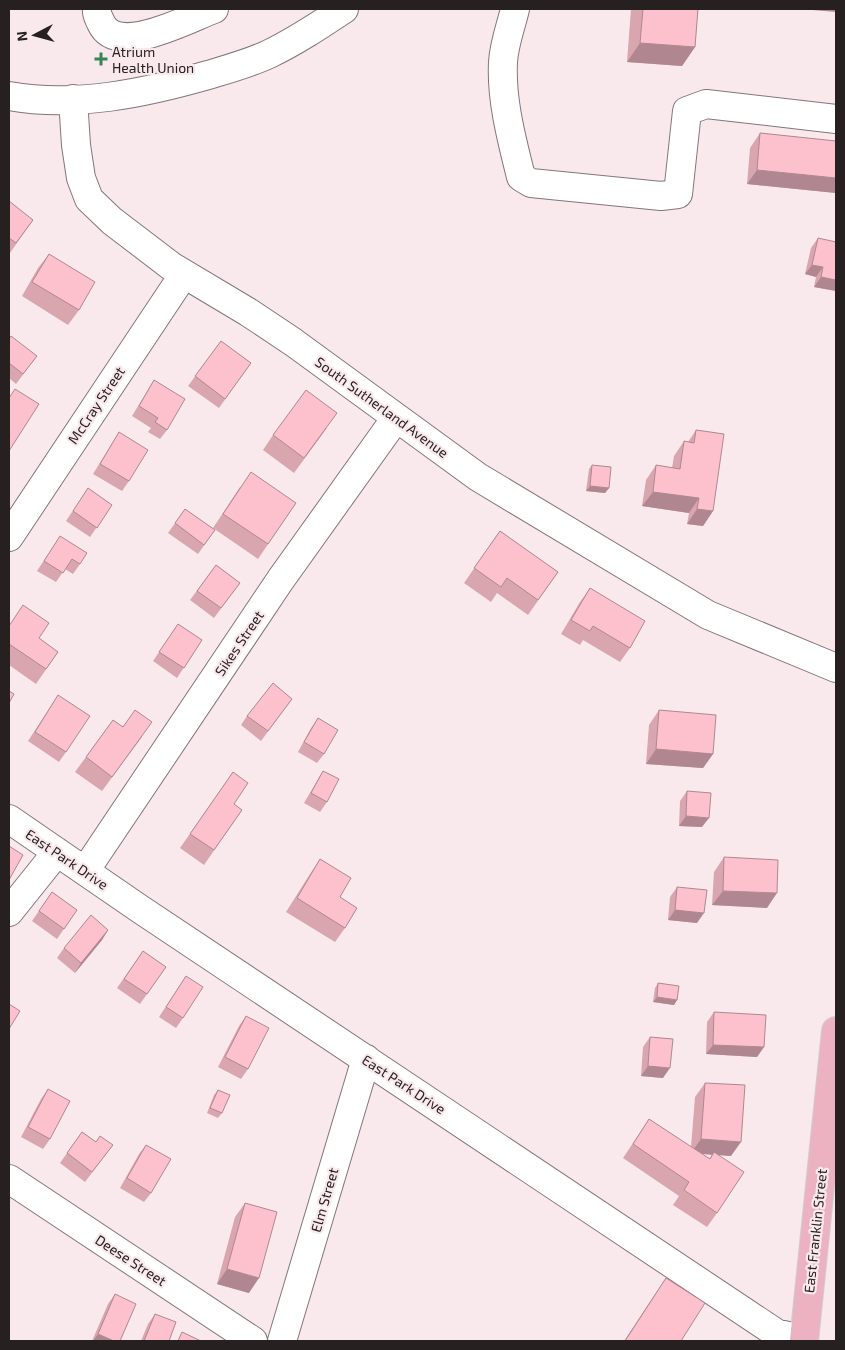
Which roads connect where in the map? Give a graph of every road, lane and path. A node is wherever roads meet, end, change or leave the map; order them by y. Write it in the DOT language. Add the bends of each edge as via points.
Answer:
graph roads {
  1 [pos="97,9"];
  2 [pos="214,9"];
  3 [pos="344,9"];
  4 [pos="515,9"];
  5 [pos="9,96"];
  6 [pos="73,100"];
  7 [pos="836,118"];
  8 [pos="184,274"];
  9 [pos="396,418"];
  10 [pos="9,537"];
  11 [pos="836,668"];
  12 [pos="9,819"];
  13 [pos="57,852"];
  14 [pos="85,871"];
  15 [pos="9,912"];
  16 [pos="836,1032"];
  17 [pos="366,1059"];
  18 [pos="9,1179"];
  19 [pos="253,1341"];
  20 [pos="282,1341"];
  21 [pos="804,1341"];
  1 -- 2 [label="street" via="104,28 117,38 142,37"];
  3 -- 6 [label="street" via="268,54 229,69 171,85"];
  4 -- 7 [label="street" via="504,56 503,79 521,177 531,184 661,196 678,194 687,111 706,104"];
  5 -- 6 [label="street" via="30,100"];
  6 -- 8 [label="street, South Sutherland Avenue" via="81,178 89,199 112,221"];
  8 -- 9 [label="street, South Sutherland Avenue" via="263,322"];
  8 -- 10 [label="street, McCray Street"];
  9 -- 11 [label="street, South Sutherland Avenue" via="478,477 708,614"];
  9 -- 14 [label="street, Sikes Street" via="281,579"];
  12 -- 13 [label="street, East Park Drive"];
  13 -- 14 [label="street, East Park Drive"];
  13 -- 15 [label="street"];
  14 -- 17 [label="street, East Park Drive"];
  16 -- 21 [label="main road, East Franklin Street"];
  17 -- 20 [label="street, Elm Street"];
  17 -- 21 [label="street, East Park Drive" via="776,1333"];
  18 -- 19 [label="street, Deese Street"];
}
